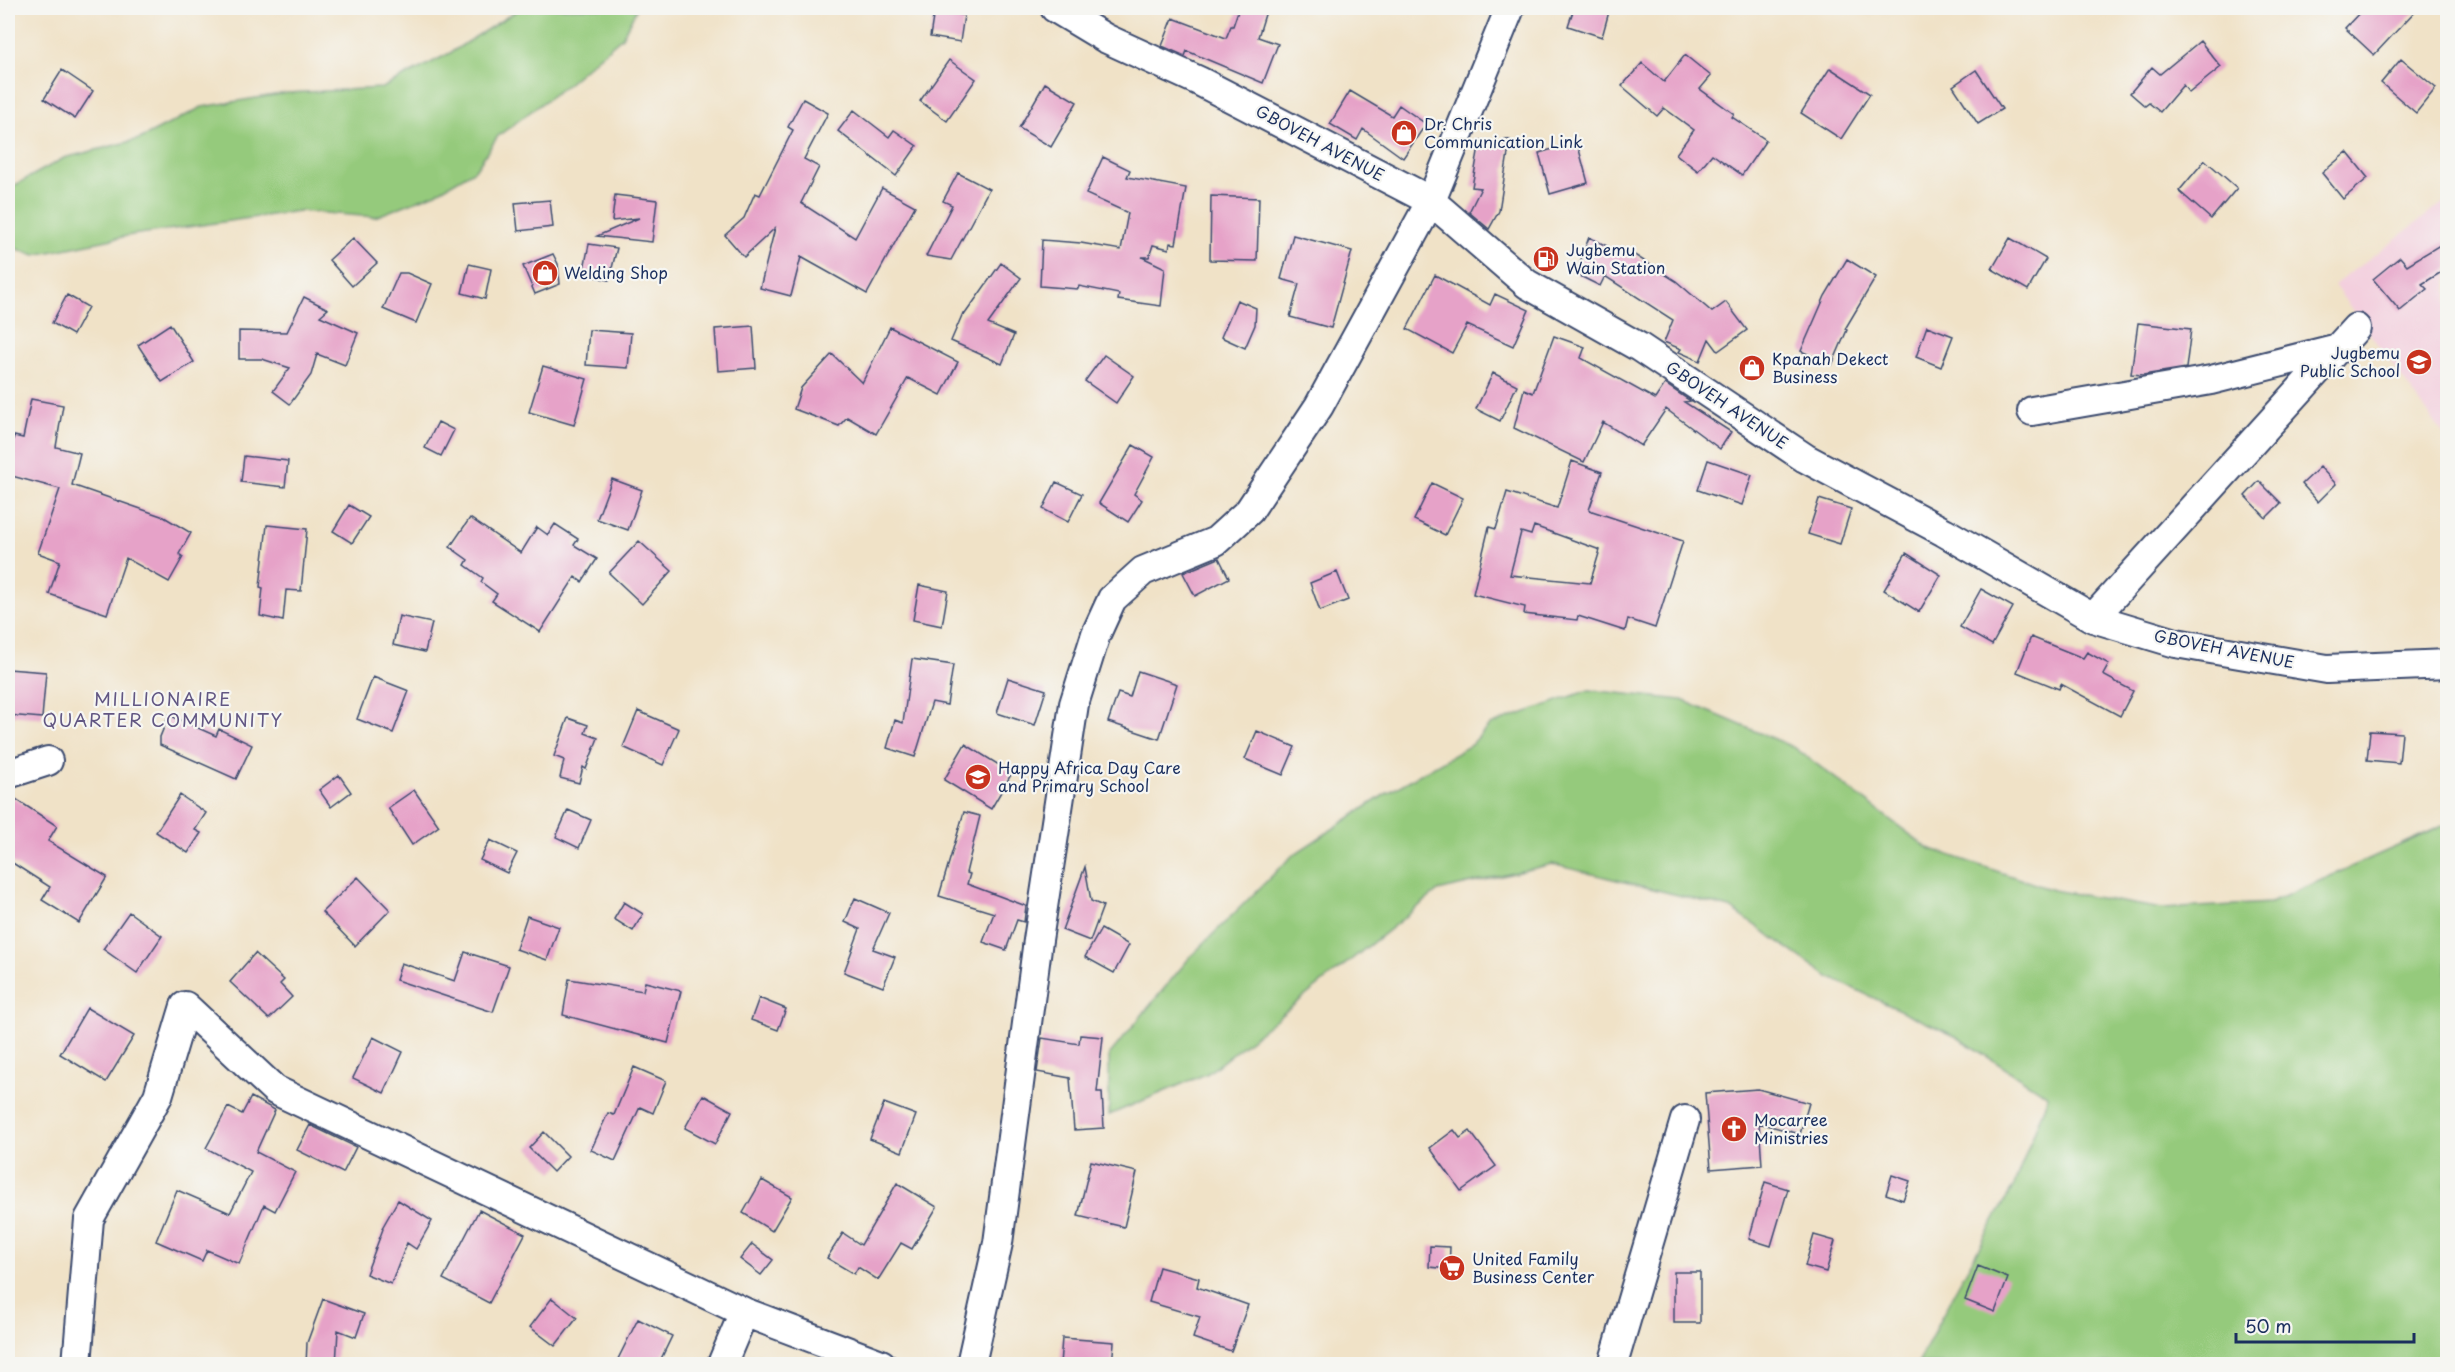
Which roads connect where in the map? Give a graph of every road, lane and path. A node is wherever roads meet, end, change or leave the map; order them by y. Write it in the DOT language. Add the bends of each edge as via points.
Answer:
graph roads {
  1 [pos="1055,8"];
  2 [pos="1510,8"];
  3 [pos="1431,201"];
  4 [pos="2032,411"];
  5 [pos="2093,618"];
  6 [pos="2448,664"];
  7 [pos="48,761"];
  8 [pos="8,774"];
  9 [pos="1685,1120"];
  10 [pos="744,1312"];
  11 [pos="77,1365"];
  12 [pos="722,1365"];
  13 [pos="880,1365"];
  14 [pos="971,1365"];
  15 [pos="1613,1365"];
  1 -- 3 [label="street, GBOVEH AVENUE" via="1105,39 1200,81"];
  2 -- 3 [label="street"];
  3 -- 5 [label="street, GBOVEH AVENUE" via="1527,284 1639,347 1805,458"];
  3 -- 14 [label="street" via="1319,406 1250,511 1216,541 1143,571 1112,599 1096,634 1074,704 1038,940 999,1243"];
  4 -- 5 [label="street" via="2211,380 2347,338"];
  5 -- 6 [label="street, GBOVEH AVENUE" via="2176,643 2327,669"];
  7 -- 8 [label="street"];
  9 -- 15 [label="street"];
  10 -- 11 [label="street" via="275,1090 185,1006 158,1096 89,1219"];
  10 -- 12 [label="street"];
  10 -- 13 [label="street"];
}
